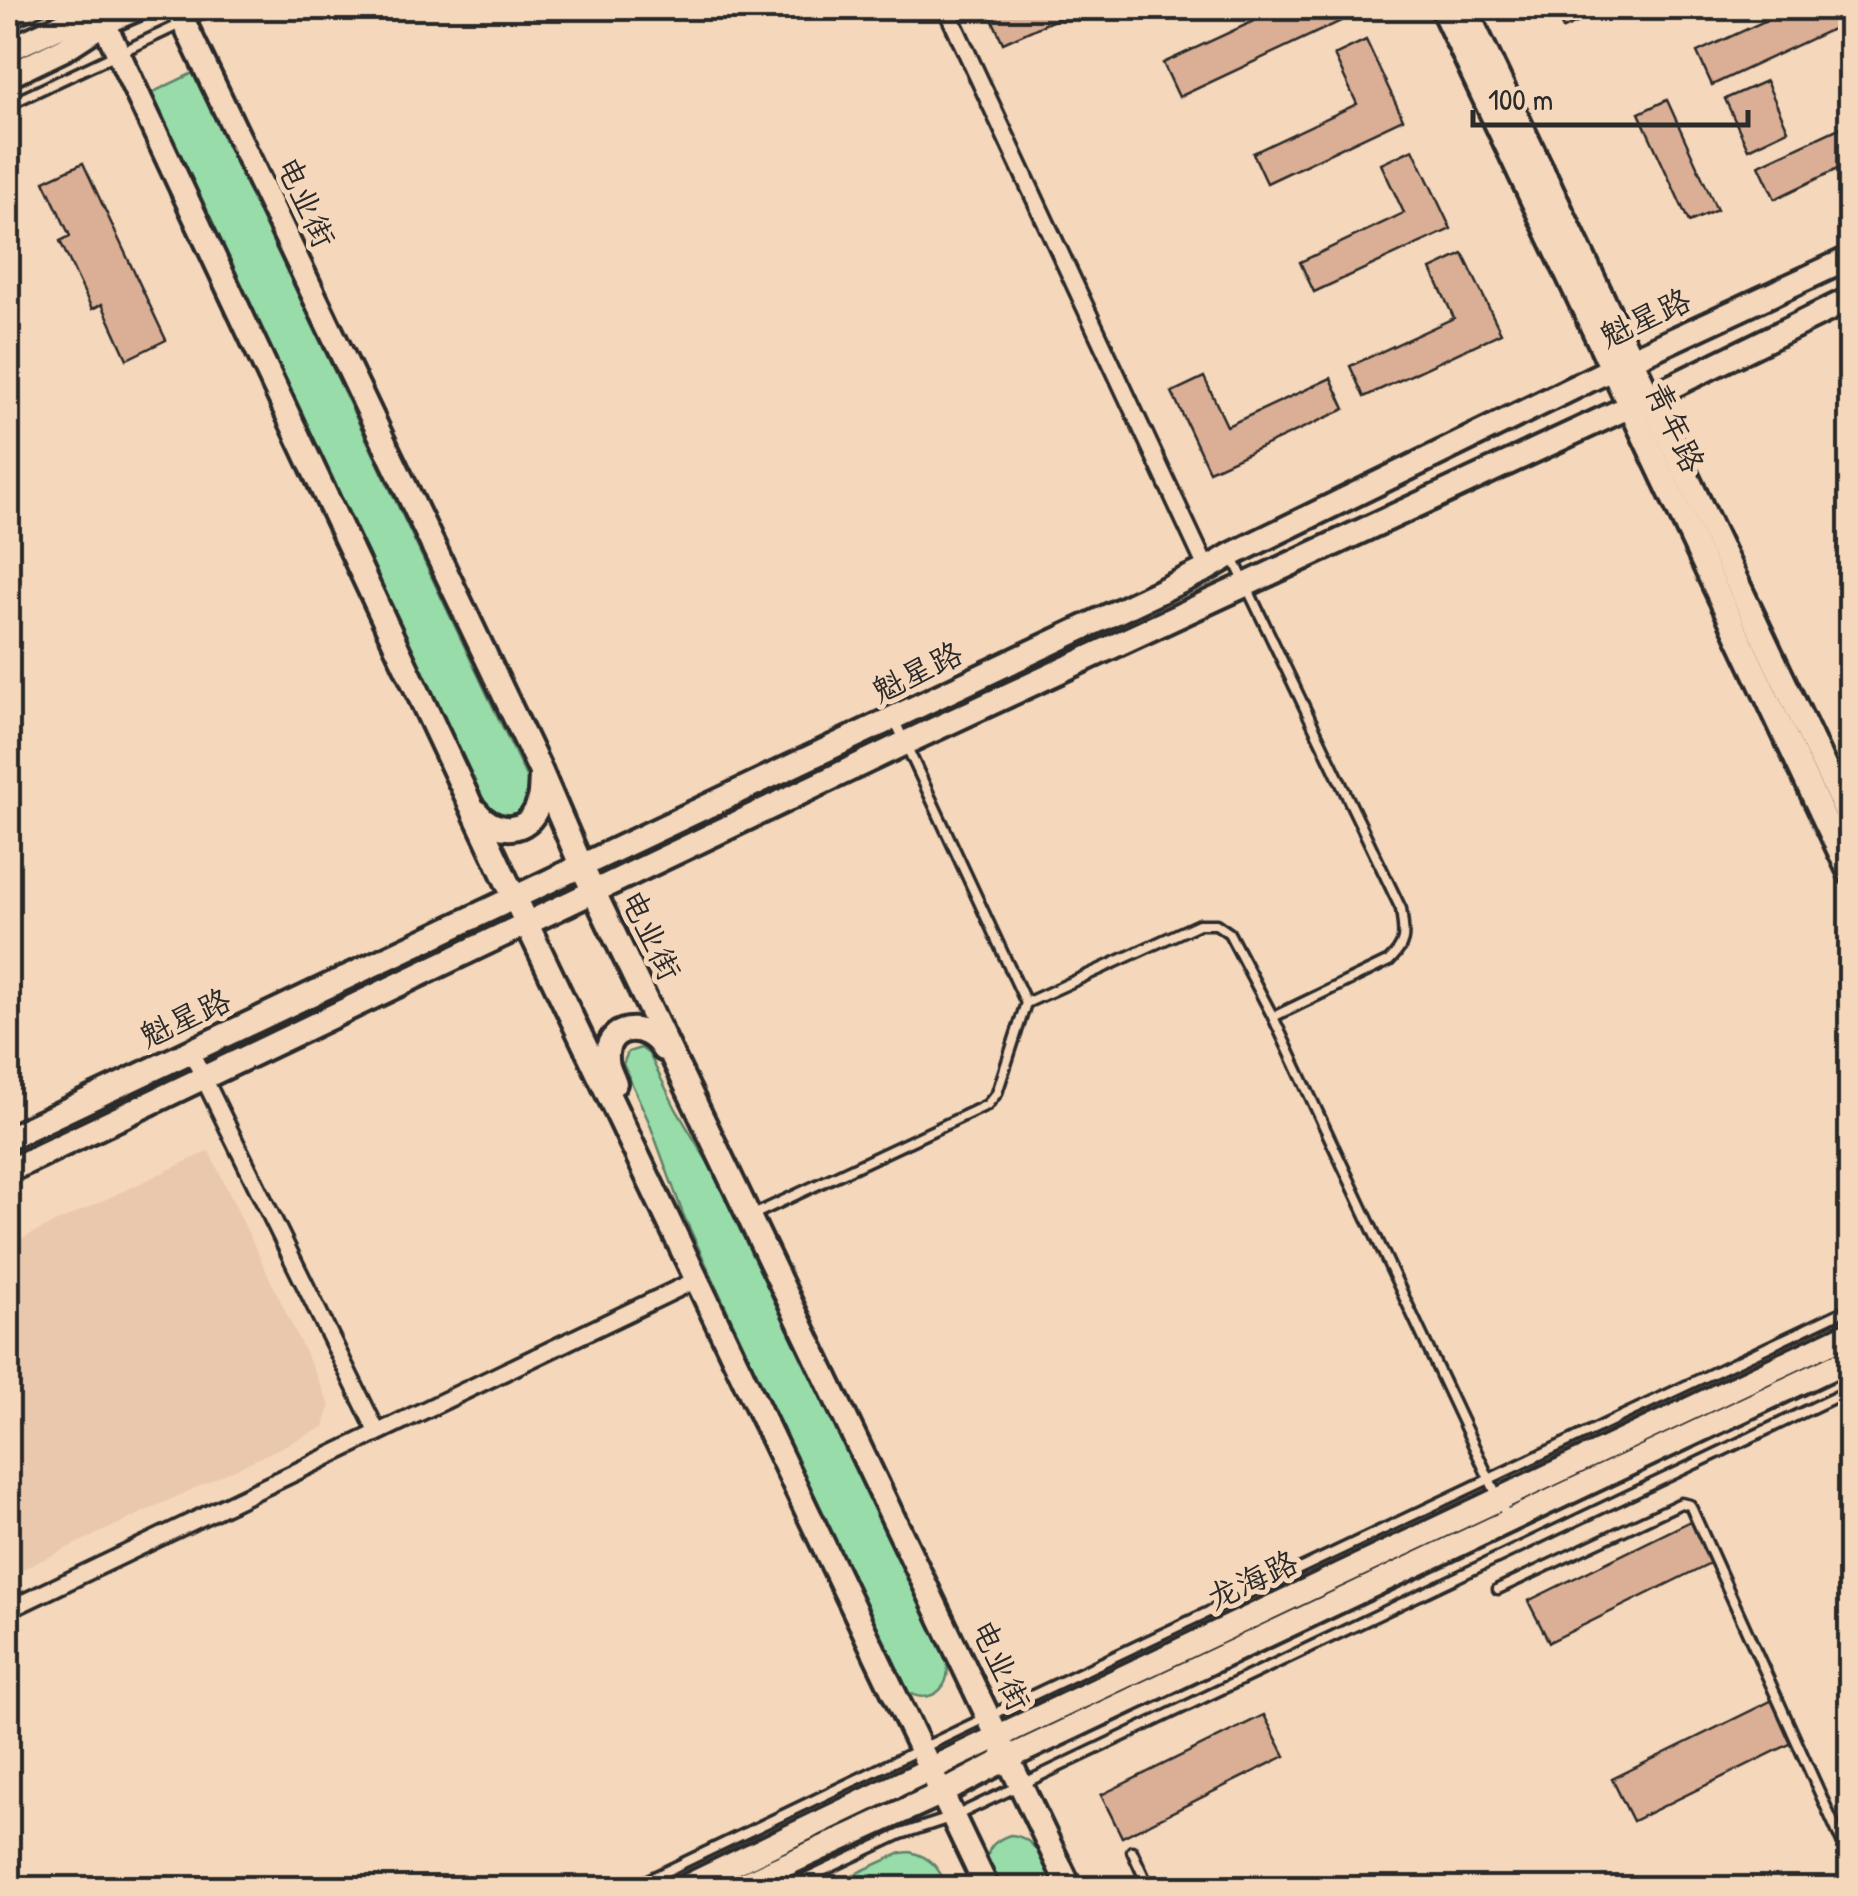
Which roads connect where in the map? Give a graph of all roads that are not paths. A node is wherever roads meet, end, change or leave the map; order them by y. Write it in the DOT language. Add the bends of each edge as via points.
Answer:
graph roads {
  1 [pos="43,8"];
  2 [pos="139,8"];
  3 [pos="214,8"];
  4 [pos="946,8"];
  5 [pos="1442,8"];
  6 [pos="1465,8"];
  7 [pos="101,11"];
  8 [pos="180,15"];
  9 [pos="8,24"];
  10 [pos="8,50"];
  11 [pos="118,53"];
  12 [pos="8,76"];
  13 [pos="8,106"];
  14 [pos="1850,258"];
  15 [pos="1850,299"];
  16 [pos="1622,364"];
  17 [pos="1640,402"];
  18 [pos="1232,555"];
  19 [pos="1207,569"];
  20 [pos="1246,584"];
  21 [pos="894,720"];
  22 [pos="905,743"];
  23 [pos="541,772"];
  24 [pos="468,800"];
  25 [pos="1850,821"];
  26 [pos="581,866"];
  27 [pos="1850,873"];
  28 [pos="594,892"];
  29 [pos="514,897"];
  30 [pos="527,924"];
  31 [pos="1026,1004"];
  32 [pos="1272,1016"];
  33 [pos="191,1052"];
  34 [pos="204,1078"];
  35 [pos="8,1138"];
  36 [pos="715,1144"];
  37 [pos="8,1170"];
  38 [pos="649,1180"];
  39 [pos="750,1217"];
  40 [pos="696,1280"];
  41 [pos="1850,1308"];
  42 [pos="1850,1334"];
  43 [pos="1850,1358"];
  44 [pos="1850,1390"];
  45 [pos="378,1432"];
  46 [pos="1499,1499"];
  47 [pos="1498,1589"];
  48 [pos="8,1610"];
  49 [pos="999,1737"];
  50 [pos="926,1760"];
  51 [pos="1021,1784"];
  52 [pos="942,1793"];
  53 [pos="953,1817"];
  54 [pos="1132,1852"];
  55 [pos="1850,1860"];
  56 [pos="630,1888"];
  57 [pos="683,1888"];
  58 [pos="734,1888"];
  59 [pos="787,1888"];
  60 [pos="988,1888"];
  61 [pos="1070,1888"];
  62 [pos="1150,1888"];
  1 -- 9 [label="lane"];
  2 -- 7 [label="street"];
  3 -- 8 [label="lane"];
  4 -- 19 [label="street"];
  5 -- 16 [label="street, 青年路"];
  6 -- 16 [label="street, 青年路"];
  7 -- 10 [label="street"];
  7 -- 11 [label="street"];
  7 -- 12 [label="street" via="64,49"];
  8 -- 11 [label="lane"];
  8 -- 23 [label="street, 电业街"];
  11 -- 13 [label="lane"];
  11 -- 24 [label="street"];
  14 -- 16 [label="street, 魁星路"];
  15 -- 17 [label="street, 魁星路"];
  16 -- 17 [label="street, 青年路"];
  16 -- 18 [label="street, 魁星路"];
  17 -- 20 [label="street, 魁星路"];
  17 -- 25 [label="street, 青年路"];
  17 -- 27 [label="street, 青年路"];
  18 -- 19 [label="street, 魁星路"];
  18 -- 20 [label="lane"];
  19 -- 21 [label="street, 魁星路"];
  20 -- 22 [label="street, 魁星路"];
  20 -- 32 [label="lane" via="1401,909 1404,936 1388,961"];
  21 -- 22 [label="lane"];
  21 -- 26 [label="street, 魁星路"];
  22 -- 28 [label="street, 魁星路"];
  22 -- 31 [label="lane"];
  23 -- 24 [label="street" via="539,804 519,826 488,824"];
  23 -- 26 [label="street, 电业街"];
  24 -- 29 [label="street"];
  26 -- 28 [label="street, 电业街"];
  26 -- 29 [label="street, 魁星路"];
  28 -- 30 [label="street, 魁星路"];
  28 -- 36 [label="street, 电业街"];
  29 -- 30 [label="street"];
  29 -- 33 [label="street, 魁星路"];
  30 -- 34 [label="street, 魁星路"];
  30 -- 38 [label="street"];
  31 -- 32 [label="lane" via="1199,924 1216,924 1229,933"];
  31 -- 39 [label="lane" via="987,1104"];
  32 -- 46 [label="lane"];
  33 -- 34 [label="street"];
  33 -- 35 [label="street, 魁星路"];
  34 -- 37 [label="street, 魁星路"];
  34 -- 45 [label="street"];
  36 -- 38 [label="street" via="660,1043 638,1029 621,1032 606,1062 637,1131"];
  36 -- 39 [label="street, 电业街"];
  38 -- 40 [label="street"];
  39 -- 49 [label="street, 电业街"];
  40 -- 45 [label="street"];
  40 -- 50 [label="street"];
  41 -- 46 [label="lane"];
  42 -- 46 [label="street, 龙海路"];
  43 -- 46 [label="street, 龙海路"];
  44 -- 51 [label="lane"];
  45 -- 48 [label="street"];
  46 -- 49 [label="street, 龙海路"];
  46 -- 49 [label="lane"];
  47 -- 55 [label="lane" via="1681,1503 1690,1505"];
  49 -- 50 [label="street, 龙海路"];
  49 -- 51 [label="street, 电业街"];
  49 -- 52 [label="street, 龙海路"];
  50 -- 52 [label="street"];
  50 -- 56 [label="lane"];
  50 -- 57 [label="street, 龙海路"];
  51 -- 53 [label="lane"];
  51 -- 61 [label="street, 电业街"];
  52 -- 53 [label="street"];
  52 -- 58 [label="street, 龙海路"];
  53 -- 59 [label="lane"];
  53 -- 60 [label="street"];
  54 -- 62 [label="lane"];
}
